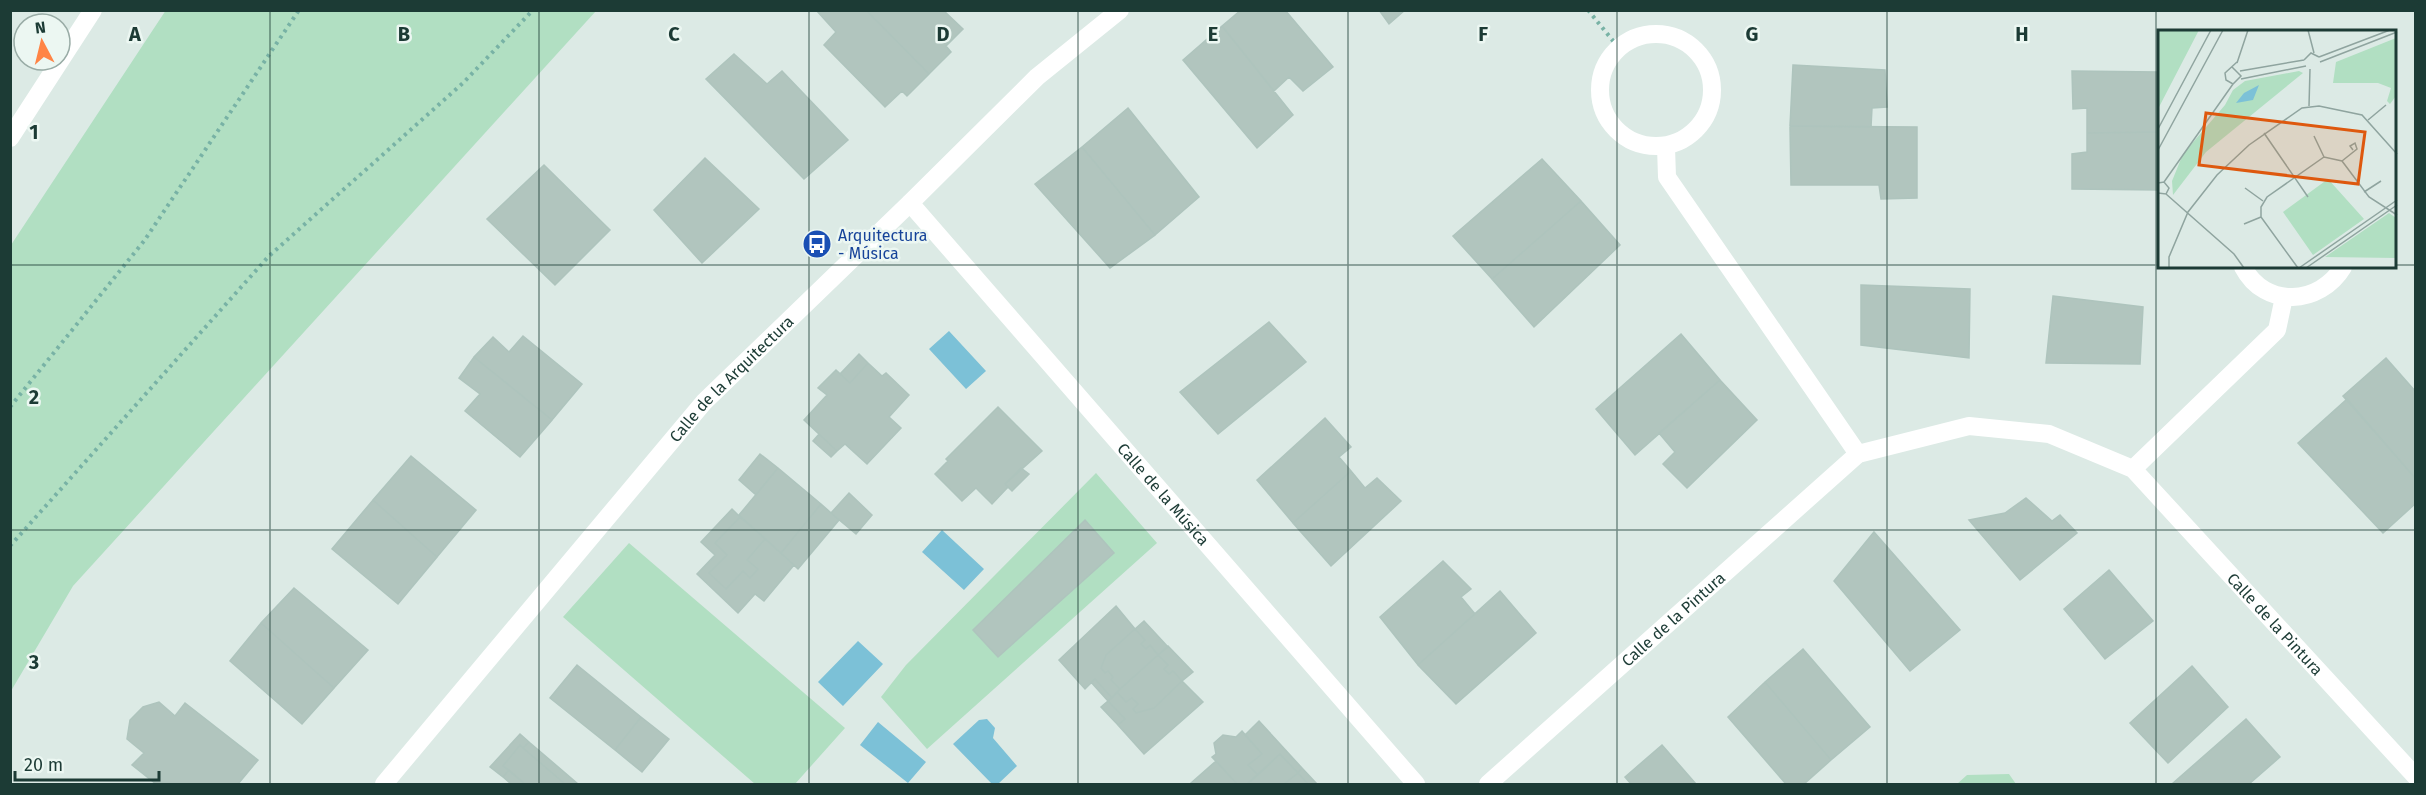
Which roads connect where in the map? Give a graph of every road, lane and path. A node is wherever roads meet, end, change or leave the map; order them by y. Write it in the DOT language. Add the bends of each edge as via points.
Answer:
graph roads {
  1 [pos="93,10"];
  2 [pos="299,10"];
  3 [pos="533,10"];
  4 [pos="1120,10"];
  5 [pos="1588,10"];
  6 [pos="1618,47"];
  7 [pos="10,138"];
  8 [pos="1666,147"];
  9 [pos="910,203"];
  10 [pos="2244,268"];
  11 [pos="2342,268"];
  12 [pos="2284,297"];
  13 [pos="10,407"];
  14 [pos="1858,454"];
  15 [pos="2133,469"];
  16 [pos="10,546"];
  17 [pos="2415,777"];
  18 [pos="384,784"];
  19 [pos="1416,784"];
  20 [pos="1488,784"];
  1 -- 7 [label="street"];
  2 -- 13 [label="path" via="144,241"];
  3 -- 16 [label="path" via="463,83 268,257"];
  4 -- 9 [label="street, Calle de la Arquitectura" via="1036,77"];
  5 -- 6 [label="path"];
  6 -- 8 [label="street" via="1605,64 1599,85 1601,106 1610,125 1626,139 1646,147"];
  6 -- 8 [label="street" via="1637,37 1658,33 1691,46 1703,59 1711,76 1713,94 1708,112 1699,128"];
  8 -- 14 [label="street" via="1668,177"];
  9 -- 18 [label="street, Calle de la Arquitectura" via="704,402"];
  9 -- 19 [label="street, Calle de la Música"];
  10 -- 12 [label="street" via="2264,290"];
  11 -- 12 [label="street" via="2336,279 2320,290 2303,297"];
  12 -- 15 [label="street" via="2277,330"];
  14 -- 15 [label="street, Calle de la Pintura" via="1969,426 2049,434"];
  14 -- 20 [label="street, Calle de la Pintura"];
  15 -- 17 [label="street, Calle de la Pintura"];
}
